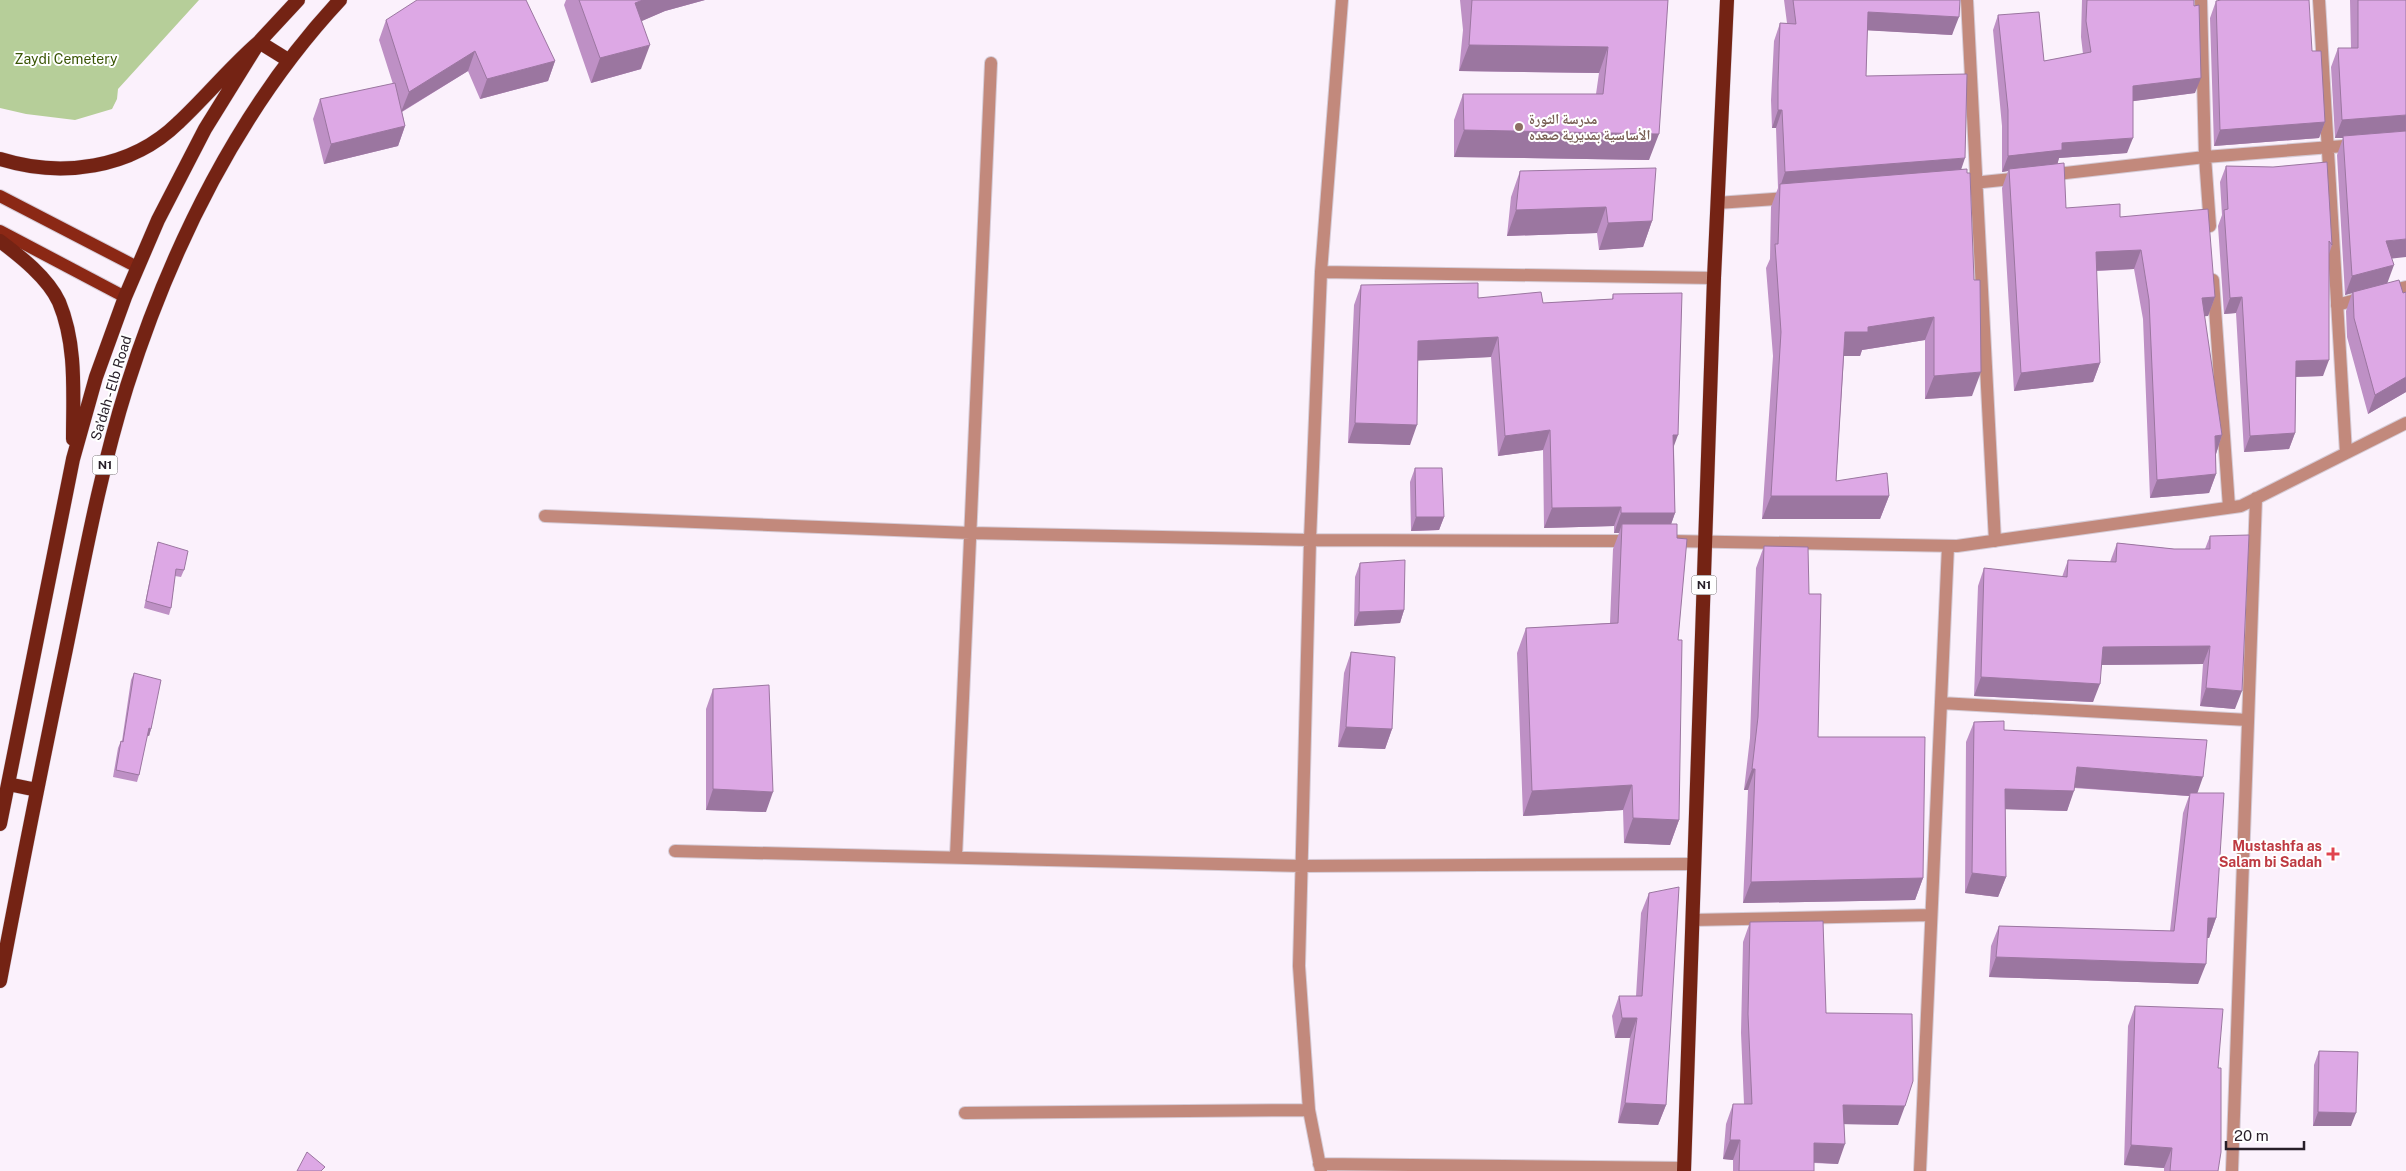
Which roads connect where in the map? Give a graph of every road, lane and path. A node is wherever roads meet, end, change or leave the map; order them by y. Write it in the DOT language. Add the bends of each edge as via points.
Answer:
graph roads {
  1 [pos="298,0"];
  2 [pos="340,0"];
  3 [pos="1342,0"];
  4 [pos="1727,0"];
  5 [pos="1967,0"];
  6 [pos="2201,0"];
  7 [pos="2319,0"];
  8 [pos="260,42"];
  9 [pos="288,60"];
  10 [pos="991,63"];
  11 [pos="2367,144"];
  12 [pos="2327,148"];
  13 [pos="2205,157"];
  14 [pos="0,159"];
  15 [pos="1975,183"];
  16 [pos="1946,185"];
  17 [pos="0,196"];
  18 [pos="1806,196"];
  19 [pos="1717,203"];
  20 [pos="0,231"];
  21 [pos="2210,235"];
  22 [pos="0,241"];
  23 [pos="2212,264"];
  24 [pos="136,267"];
  25 [pos="1321,272"];
  26 [pos="1714,278"];
  27 [pos="2406,287"];
  28 [pos="125,297"];
  29 [pos="2337,305"];
  30 [pos="2406,423"];
  31 [pos="2346,453"];
  32 [pos="72,459"];
  33 [pos="2256,498"];
  34 [pos="2229,508"];
  35 [pos="545,516"];
  36 [pos="970,533"];
  37 [pos="1310,540"];
  38 [pos="1705,541"];
  39 [pos="1995,541"];
  40 [pos="1948,546"];
  41 [pos="1940,703"];
  42 [pos="2248,720"];
  43 [pos="8,784"];
  44 [pos="37,790"];
  45 [pos="0,824"];
  46 [pos="675,851"];
  47 [pos="956,857"];
  48 [pos="1694,864"];
  49 [pos="1302,866"];
  50 [pos="1931,915"];
  51 [pos="1692,920"];
  52 [pos="0,981"];
  53 [pos="1309,1110"];
  54 [pos="965,1113"];
  55 [pos="1320,1167"];
  56 [pos="1684,1170"];
  57 [pos="1920,1171"];
  58 [pos="2232,1171"];
  1 -- 8 [label="highway, Sa'dah - Elb Road / N1"];
  2 -- 9 [label="highway, Sa'dah - Elb Road / N1"];
  3 -- 25 [label="street"];
  4 -- 19 [label="highway, N1"];
  5 -- 15 [label="street"];
  6 -- 13 [label="street"];
  7 -- 12 [label="street"];
  8 -- 9 [label="highway"];
  8 -- 14 [label="highway" via="231,67 178,124 157,141 124,158 100,166 48,169"];
  8 -- 24 [label="highway, Sa'dah - Elb Road / N1" via="205,129"];
  9 -- 44 [label="highway, Sa'dah - Elb Road / N1" via="207,194 163,288 138,352 100,486"];
  10 -- 36 [label="street"];
  11 -- 12 [label="street"];
  12 -- 13 [label="street"];
  12 -- 29 [label="street"];
  13 -- 15 [label="street"];
  13 -- 21 [label="street"];
  15 -- 16 [label="street"];
  15 -- 39 [label="street"];
  17 -- 24 [label="main road"];
  18 -- 19 [label="street"];
  19 -- 26 [label="highway, N1"];
  20 -- 28 [label="main road"];
  22 -- 32 [label="highway" via="32,268 58,301 72,349"];
  23 -- 34 [label="street"];
  24 -- 28 [label="highway, Sa'dah - Elb Road / N1"];
  25 -- 26 [label="street"];
  25 -- 37 [label="street"];
  26 -- 38 [label="highway, N1"];
  27 -- 29 [label="street"];
  28 -- 32 [label="highway, Sa'dah - Elb Road / N1" via="96,377"];
  29 -- 31 [label="street"];
  30 -- 31 [label="street"];
  31 -- 33 [label="street"];
  32 -- 43 [label="highway, Sa'dah - Elb Road / N1"];
  33 -- 34 [label="street"];
  33 -- 42 [label="street"];
  34 -- 39 [label="street"];
  35 -- 36 [label="street"];
  36 -- 37 [label="street"];
  36 -- 47 [label="street"];
  37 -- 38 [label="street"];
  37 -- 49 [label="street"];
  38 -- 40 [label="street"];
  38 -- 48 [label="highway, N1"];
  39 -- 40 [label="street"];
  40 -- 41 [label="street"];
  41 -- 42 [label="street"];
  41 -- 50 [label="street"];
  42 -- 58 [label="street"];
  43 -- 44 [label="highway"];
  43 -- 45 [label="highway, Sa'dah - Elb Road / N1"];
  44 -- 52 [label="highway, Sa'dah - Elb Road / N1"];
  46 -- 47 [label="street"];
  47 -- 49 [label="street"];
  48 -- 49 [label="street"];
  48 -- 51 [label="highway, N1"];
  49 -- 53 [label="street" via="1299,966"];
  50 -- 51 [label="street"];
  50 -- 57 [label="street"];
  51 -- 56 [label="highway, N1"];
  53 -- 54 [label="street"];
  53 -- 55 [label="street"];
  55 -- 56 [label="street"];
}
